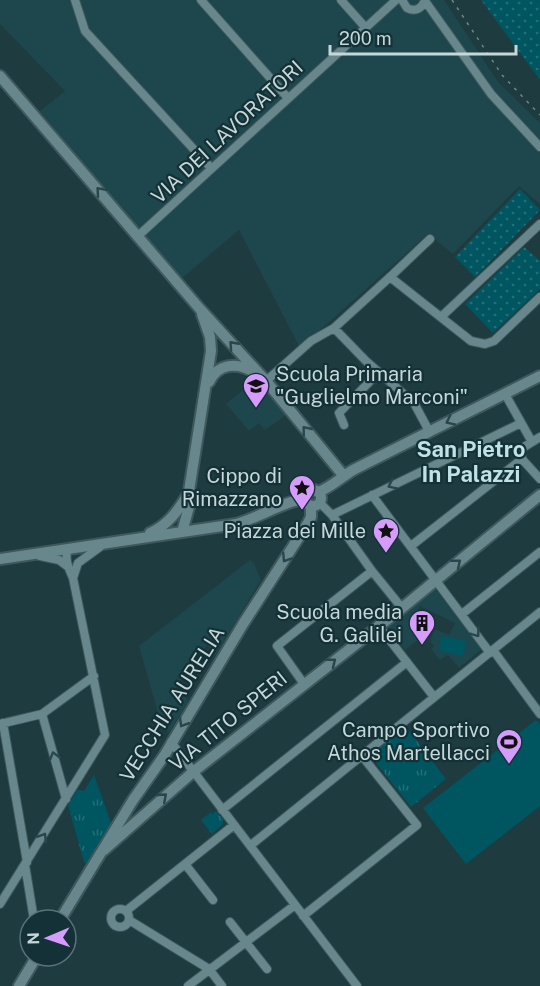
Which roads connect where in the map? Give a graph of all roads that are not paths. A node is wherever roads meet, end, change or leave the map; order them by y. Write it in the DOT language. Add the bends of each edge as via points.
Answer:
graph roads {
  1 [pos="75,0"];
  2 [pos="201,0"];
  3 [pos="341,0"];
  4 [pos="396,0"];
  5 [pos="402,0"];
  6 [pos="425,0"];
  7 [pos="387,7"];
  8 [pos="407,8"];
  9 [pos="418,9"];
  10 [pos="435,16"];
  11 [pos="364,27"];
  12 [pos="0,76"];
  13 [pos="287,97"];
  14 [pos="540,147"];
  15 [pos="211,168"];
  16 [pos="538,229"];
  17 [pos="138,236"];
  18 [pos="430,239"];
  19 [pos="390,277"];
  20 [pos="540,297"];
  21 [pos="200,309"];
  22 [pos="441,317"];
  23 [pos="334,328"];
  24 [pos="379,372"];
  25 [pos="540,376"];
  26 [pos="266,381"];
  27 [pos="207,387"];
  28 [pos="506,394"];
  29 [pos="521,423"];
  30 [pos="344,425"];
  31 [pos="429,431"];
  32 [pos="540,437"];
  33 [pos="532,442"];
  34 [pos="522,459"];
  35 [pos="343,475"];
  36 [pos="540,479"];
  37 [pos="189,491"];
  38 [pos="372,495"];
  39 [pos="540,495"];
  40 [pos="314,500"];
  41 [pos="179,509"];
  42 [pos="332,515"];
  43 [pos="180,532"];
  44 [pos="141,538"];
  45 [pos="106,543"];
  46 [pos="411,546"];
  47 [pos="68,549"];
  48 [pos="540,552"];
  49 [pos="29,555"];
  50 [pos="0,559"];
  51 [pos="72,569"];
  52 [pos="372,571"];
  53 [pos="436,580"];
  54 [pos="402,608"];
  55 [pos="540,612"];
  56 [pos="462,615"];
  57 [pos="378,625"];
  58 [pos="492,652"];
  59 [pos="407,662"];
  60 [pos="94,676"];
  61 [pos="304,684"];
  62 [pos="434,697"];
  63 [pos="42,714"];
  64 [pos="540,714"];
  65 [pos="2,723"];
  66 [pos="171,742"];
  67 [pos="362,756"];
  68 [pos="193,772"];
  69 [pos="66,799"];
  70 [pos="133,800"];
  71 [pos="222,810"];
  72 [pos="147,811"];
  73 [pos="234,825"];
  74 [pos="251,846"];
  75 [pos="104,850"];
  76 [pos="26,864"];
  77 [pos="185,864"];
  78 [pos="213,900"];
  79 [pos="0,904"];
  80 [pos="295,905"];
  81 [pos="32,908"];
  82 [pos="68,908"];
  83 [pos="303,916"];
  84 [pos="230,922"];
  85 [pos="245,942"];
  86 [pos="29,968"];
  87 [pos="209,969"];
  88 [pos="267,969"];
  89 [pos="18,986"];
  90 [pos="188,986"];
  91 [pos="222,986"];
  92 [pos="357,986"];
  1 -- 15 [label="street" via="85,31"];
  2 -- 13 [label="street"];
  3 -- 11 [label="street"];
  4 -- 7 [label="street, VIA DEI LAVORATORI"];
  5 -- 8 [label="street"];
  6 -- 9 [label="street"];
  6 -- 10 [label="street"];
  7 -- 8 [label="street"];
  7 -- 11 [label="street, VIA DEI LAVORATORI"];
  8 -- 9 [label="street"];
  9 -- 10 [label="street"];
  10 -- 14 [label="street" via="491,94"];
  11 -- 13 [label="street, VIA DEI LAVORATORI"];
  17 -- 12 [label="main road, one-way"];
  13 -- 15 [label="street, VIA DEI LAVORATORI"];
  15 -- 17 [label="street, VIA DEI LAVORATORI"];
  16 -- 22 [label="street"];
  17 -- 21 [label="main road"];
  18 -- 19 [label="street"];
  19 -- 22 [label="street"];
  19 -- 23 [label="street"];
  20 -- 22 [label="street" via="490,344 471,341"];
  26 -- 21 [label="main road, one-way"];
  21 -- 27 [label="main road" via="210,337"];
  23 -- 24 [label="street"];
  23 -- 26 [label="street" via="311,340"];
  24 -- 30 [label="street" via="339,413"];
  24 -- 31 [label="street" via="414,403"];
  25 -- 28 [label="main road"];
  26 -- 27 [label="main road" via="252,370 233,365 217,370"];
  35 -- 26 [label="main road, one-way"];
  27 -- 37 [label="main road"];
  28 -- 29 [label="street"];
  28 -- 31 [label="main road, one-way"];
  29 -- 33 [label="street"];
  29 -- 38 [label="street, one-way"];
  31 -- 35 [label="main road"];
  32 -- 33 [label="street"];
  33 -- 34 [label="street" via="521,449"];
  34 -- 36 [label="street"];
  34 -- 46 [label="street"];
  35 -- 40 [label="main road"];
  37 -- 41 [label="main road"];
  37 -- 43 [label="main road" via="189,507"];
  38 -- 42 [label="street"];
  38 -- 46 [label="street"];
  53 -- 39 [label="main road, VIA TITO SPERI, one-way"];
  40 -- 42 [label="street"];
  40 -- 43 [label="main road" via="296,500 249,521"];
  40 -- 66 [label="main road, VECCHIA AURELIA, one-way" via="308,523"];
  41 -- 43 [label="main road"];
  41 -- 44 [label="main road" via="159,529"];
  42 -- 52 [label="street"];
  43 -- 44 [label="main road"];
  44 -- 45 [label="main road"];
  45 -- 47 [label="main road"];
  45 -- 51 [label="street"];
  46 -- 53 [label="street"];
  47 -- 49 [label="main road"];
  47 -- 51 [label="street" via="66,555"];
  48 -- 56 [label="street"];
  49 -- 50 [label="main road"];
  49 -- 51 [label="street" via="59,560"];
  51 -- 60 [label="street"];
  52 -- 54 [label="street"];
  52 -- 61 [label="street" via="277,646"];
  53 -- 54 [label="main road, VIA TITO SPERI"];
  53 -- 56 [label="street"];
  54 -- 57 [label="main road, VIA TITO SPERI"];
  55 -- 58 [label="street"];
  56 -- 58 [label="street, one-way"];
  57 -- 59 [label="street"];
  61 -- 57 [label="main road, VIA TITO SPERI, one-way"];
  58 -- 62 [label="street"];
  58 -- 64 [label="street"];
  59 -- 62 [label="street"];
  59 -- 71 [label="street"];
  60 -- 63 [label="street"];
  60 -- 69 [label="street" via="105,735"];
  61 -- 68 [label="main road, VIA TITO SPERI"];
  62 -- 67 [label="street"];
  63 -- 65 [label="street"];
  69 -- 63 [label="street, one-way"];
  65 -- 76 [label="street"];
  66 -- 68 [label="street"];
  66 -- 70 [label="main road, VECCHIA AURELIA"];
  67 -- 74 [label="street"];
  67 -- 83 [label="street" via="417,825"];
  68 -- 71 [label="street"];
  72 -- 68 [label="main road, VIA TITO SPERI, one-way"];
  76 -- 69 [label="street, one-way"];
  70 -- 72 [label="main road" via="137,811"];
  70 -- 75 [label="main road, VECCHIA AURELIA"];
  71 -- 73 [label="street"];
  72 -- 75 [label="main road, VIA TITO SPERI"];
  73 -- 74 [label="street"];
  73 -- 77 [label="street"];
  74 -- 80 [label="street"];
  75 -- 82 [label="main road, VECCHIA AURELIA"];
  76 -- 79 [label="street"];
  76 -- 81 [label="street"];
  77 -- 78 [label="street"];
  77 -- 87 [label="street" via="128,915"];
  80 -- 83 [label="street"];
  80 -- 85 [label="street"];
  83 -- 92 [label="street"];
  84 -- 85 [label="street"];
  85 -- 87 [label="street"];
  85 -- 88 [label="street"];
  86 -- 89 [label="main road"];
  87 -- 90 [label="street"];
  87 -- 91 [label="street"];
}
